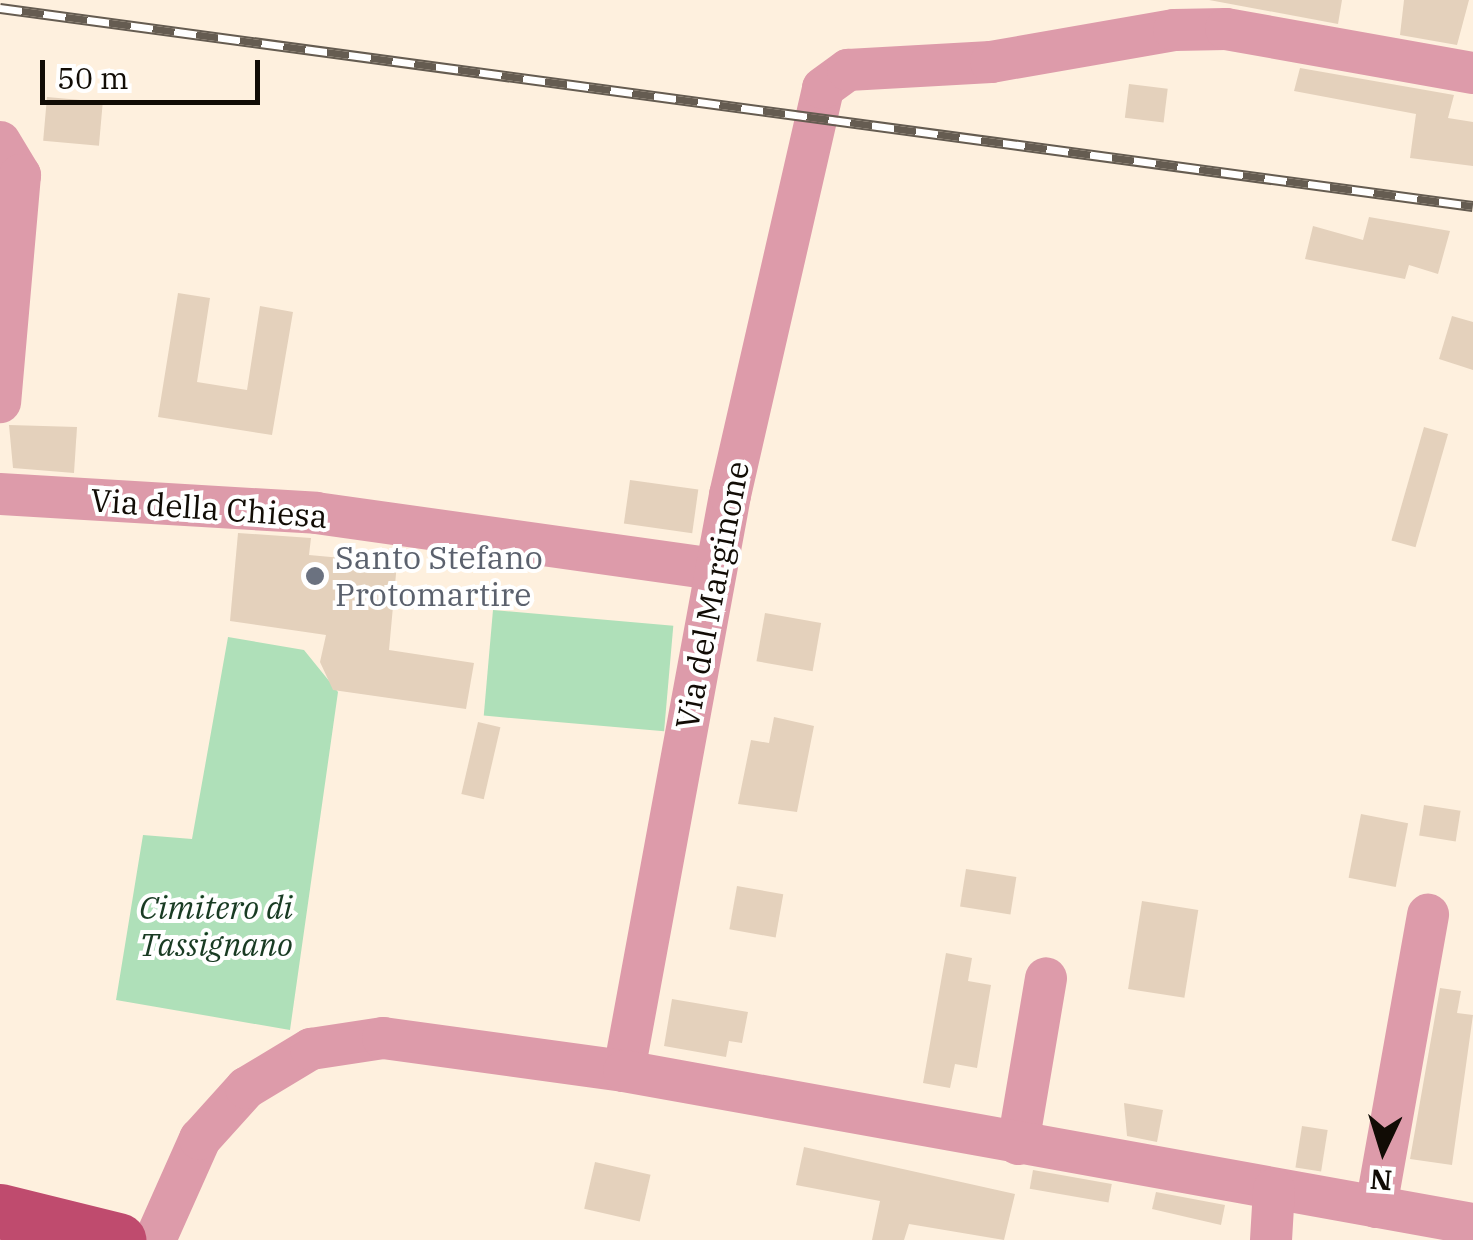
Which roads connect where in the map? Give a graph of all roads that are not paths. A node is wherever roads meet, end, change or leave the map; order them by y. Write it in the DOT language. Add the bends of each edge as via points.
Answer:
graph roads {
  1 [pos="1473,73"];
  2 [pos="0,142"];
  3 [pos="0,402"];
  4 [pos="0,494"];
  5 [pos="715,569"];
  6 [pos="1428,915"];
  7 [pos="1046,978"];
  8 [pos="624,1071"];
  9 [pos="1018,1144"];
  10 [pos="1274,1189"];
  11 [pos="1376,1207"];
  12 [pos="0,1212"];
  13 [pos="1473,1224"];
  14 [pos="118,1240"];
  15 [pos="155,1240"];
  16 [pos="1271,1240"];
  1 -- 5 [label="street, Via del Marginone" via="1275,33 1174,30 991,62 848,70 823,88 810,121"];
  2 -- 3 [label="street" via="20,175"];
  4 -- 5 [label="street, Via della Chiesa" via="316,513"];
  5 -- 8 [label="street, Via del Marginone"];
  6 -- 11 [label="street"];
  7 -- 9 [label="street"];
  8 -- 9 [label="street"];
  8 -- 15 [label="street" via="383,1038 312,1049 278,1064 218,1117 185,1167"];
  9 -- 10 [label="street"];
  10 -- 11 [label="street"];
  10 -- 16 [label="street"];
  11 -- 13 [label="street"];
  12 -- 14 [label="main road"];
}
